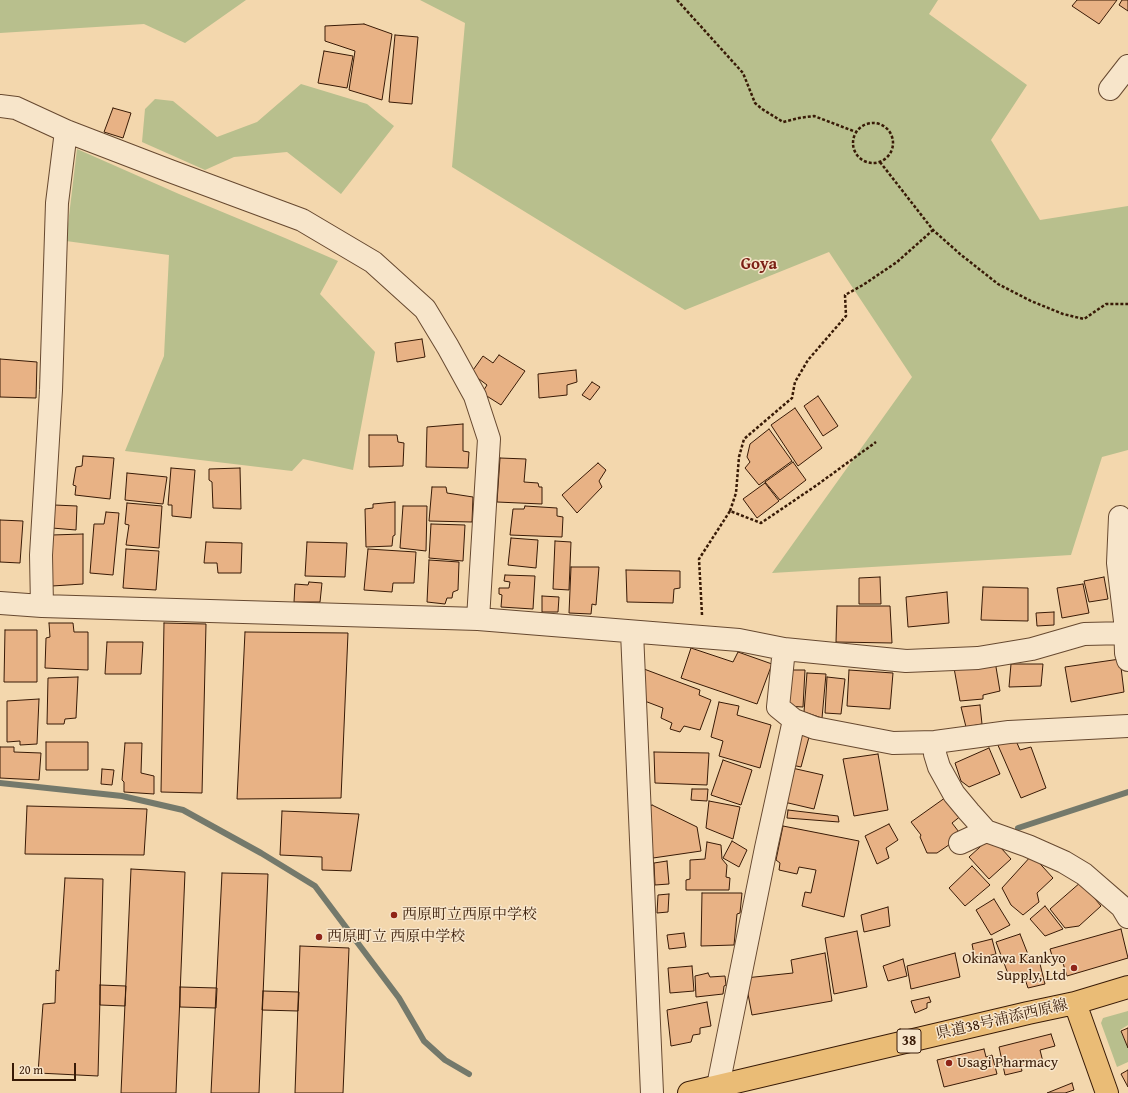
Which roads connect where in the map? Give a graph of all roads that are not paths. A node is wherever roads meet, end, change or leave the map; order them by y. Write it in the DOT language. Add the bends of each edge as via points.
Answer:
graph roads {
  1 [pos="1128,66"];
  2 [pos="1110,89"];
  3 [pos="0,106"];
  4 [pos="66,131"];
  5 [pos="1120,517"];
  6 [pos="0,603"];
  7 [pos="42,606"];
  8 [pos="478,619"];
  9 [pos="632,632"];
  10 [pos="1127,634"];
  11 [pos="784,649"];
  12 [pos="1128,660"];
  13 [pos="794,720"];
  14 [pos="1128,726"];
  15 [pos="935,742"];
  16 [pos="986,831"];
  17 [pos="960,843"];
  18 [pos="1126,910"];
  19 [pos="1128,987"];
  20 [pos="1075,1003"];
  21 [pos="718,1086"];
  22 [pos="652,1093"];
  23 [pos="689,1093"];
  24 [pos="1107,1093"];
  1 -- 2 [label="street"];
  3 -- 4 [label="street" via="16,108"];
  4 -- 7 [label="street" via="56,203 51,390 41,555"];
  4 -- 8 [label="street" via="302,220 373,262 425,309 475,396 489,439"];
  5 -- 10 [label="street" via="1118,563"];
  6 -- 7 [label="street"];
  7 -- 8 [label="street"];
  8 -- 9 [label="street"];
  9 -- 11 [label="street" via="739,640"];
  9 -- 22 [label="street"];
  10 -- 11 [label="street" via="1084,634 1032,649 978,658 906,661"];
  10 -- 12 [label="street"];
  11 -- 13 [label="street" via="778,707"];
  13 -- 15 [label="street" via="815,728 893,743"];
  13 -- 21 [label="street" via="762,863"];
  14 -- 15 [label="street" via="1009,732"];
  15 -- 16 [label="street" via="939,767 954,794"];
  16 -- 17 [label="street"];
  16 -- 18 [label="street" via="1064,862 1084,874"];
  19 -- 20 [label="main road, 県道38号浦添西原線 / 38"];
  20 -- 21 [label="main road, 県道38号浦添西原線 / 38"];
  20 -- 24 [label="main road"];
  21 -- 23 [label="main road, 県道38号浦添西原線 / 38"];
}
